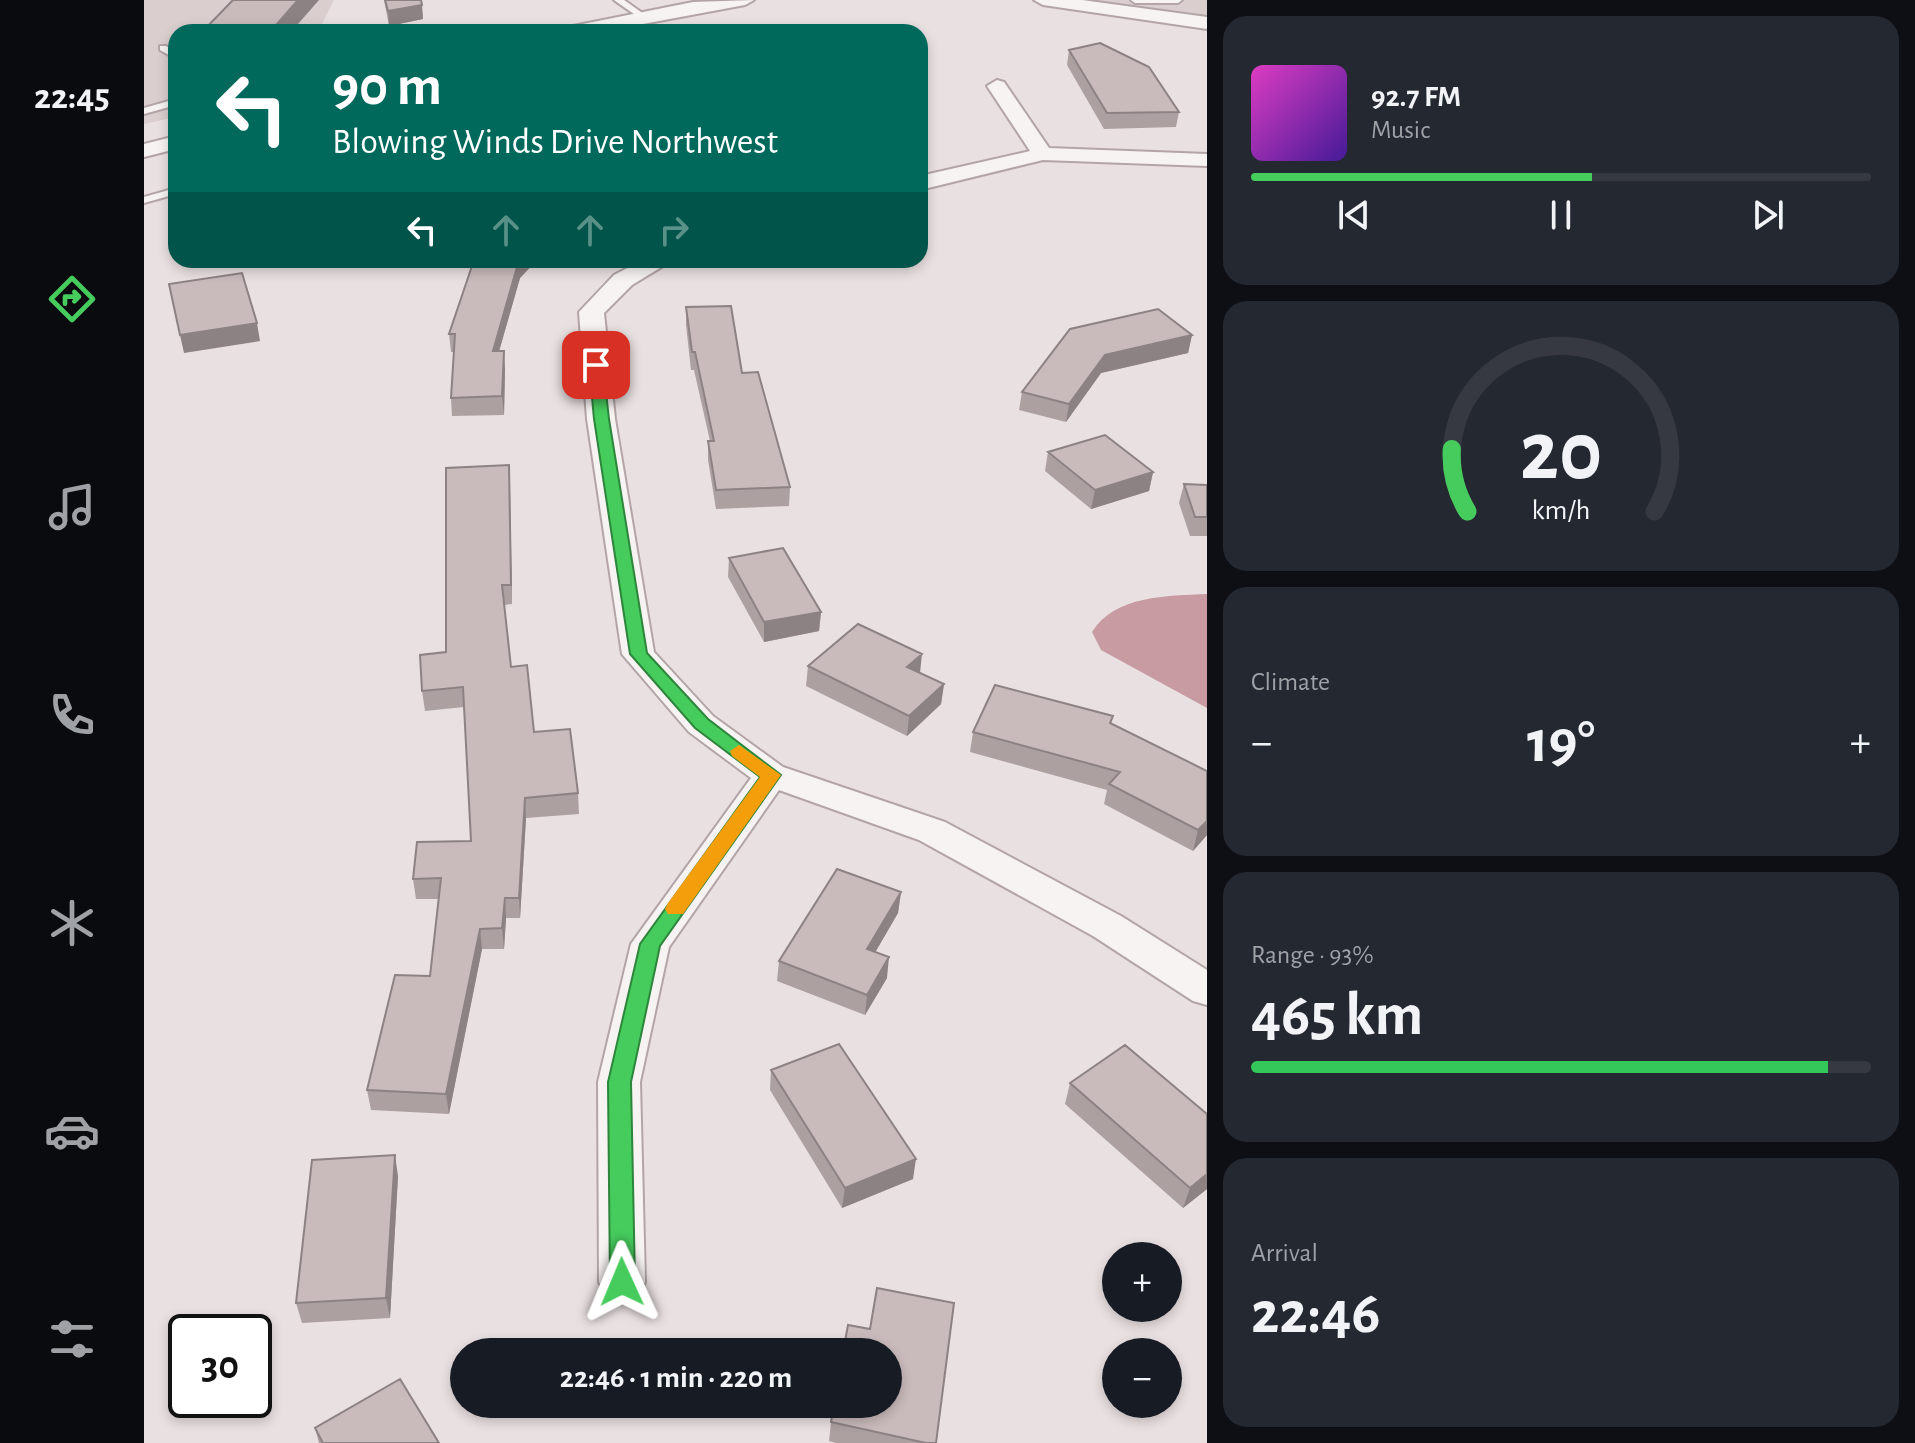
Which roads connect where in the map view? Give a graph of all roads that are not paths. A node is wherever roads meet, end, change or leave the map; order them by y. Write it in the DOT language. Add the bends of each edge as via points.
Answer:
graph roads {
  1 [pos="618,0"];
  2 [pos="745,0"];
  3 [pos="1043,0"];
  4 [pos="1135,0"];
  5 [pos="1178,0"];
  6 [pos="644,17"];
  7 [pos="1207,23"];
  8 [pos="611,24"];
  9 [pos="163,48"];
  10 [pos="168,51"];
  11 [pos="997,86"];
  12 [pos="168,104"];
  13 [pos="144,111"];
  14 [pos="168,148"];
  15 [pos="144,151"];
  16 [pos="1043,154"];
  17 [pos="1207,160"];
  18 [pos="928,181"];
  19 [pos="168,193"];
  20 [pos="144,200"];
  21 [pos="646,268"];
  22 [pos="771,775"];
  23 [pos="1207,990"];
  24 [pos="622,1282"];
  1 -- 6 [label="lane"];
  2 -- 6 [label="street"];
  3 -- 7 [label="street"];
  4 -- 5 [label="lane"];
  6 -- 8 [label="street"];
  9 -- 10 [label="lane"];
  11 -- 16 [label="street"];
  12 -- 13 [label="lane"];
  14 -- 15 [label="street"];
  16 -- 17 [label="street"];
  16 -- 18 [label="street"];
  19 -- 20 [label="lane"];
  21 -- 22 [label="street" via="623,280 591,312 601,419 638,654 701,724"];
  22 -- 23 [label="street" via="932,831 1107,926"];
  22 -- 24 [label="street" via="650,944 619,1082"];
}
